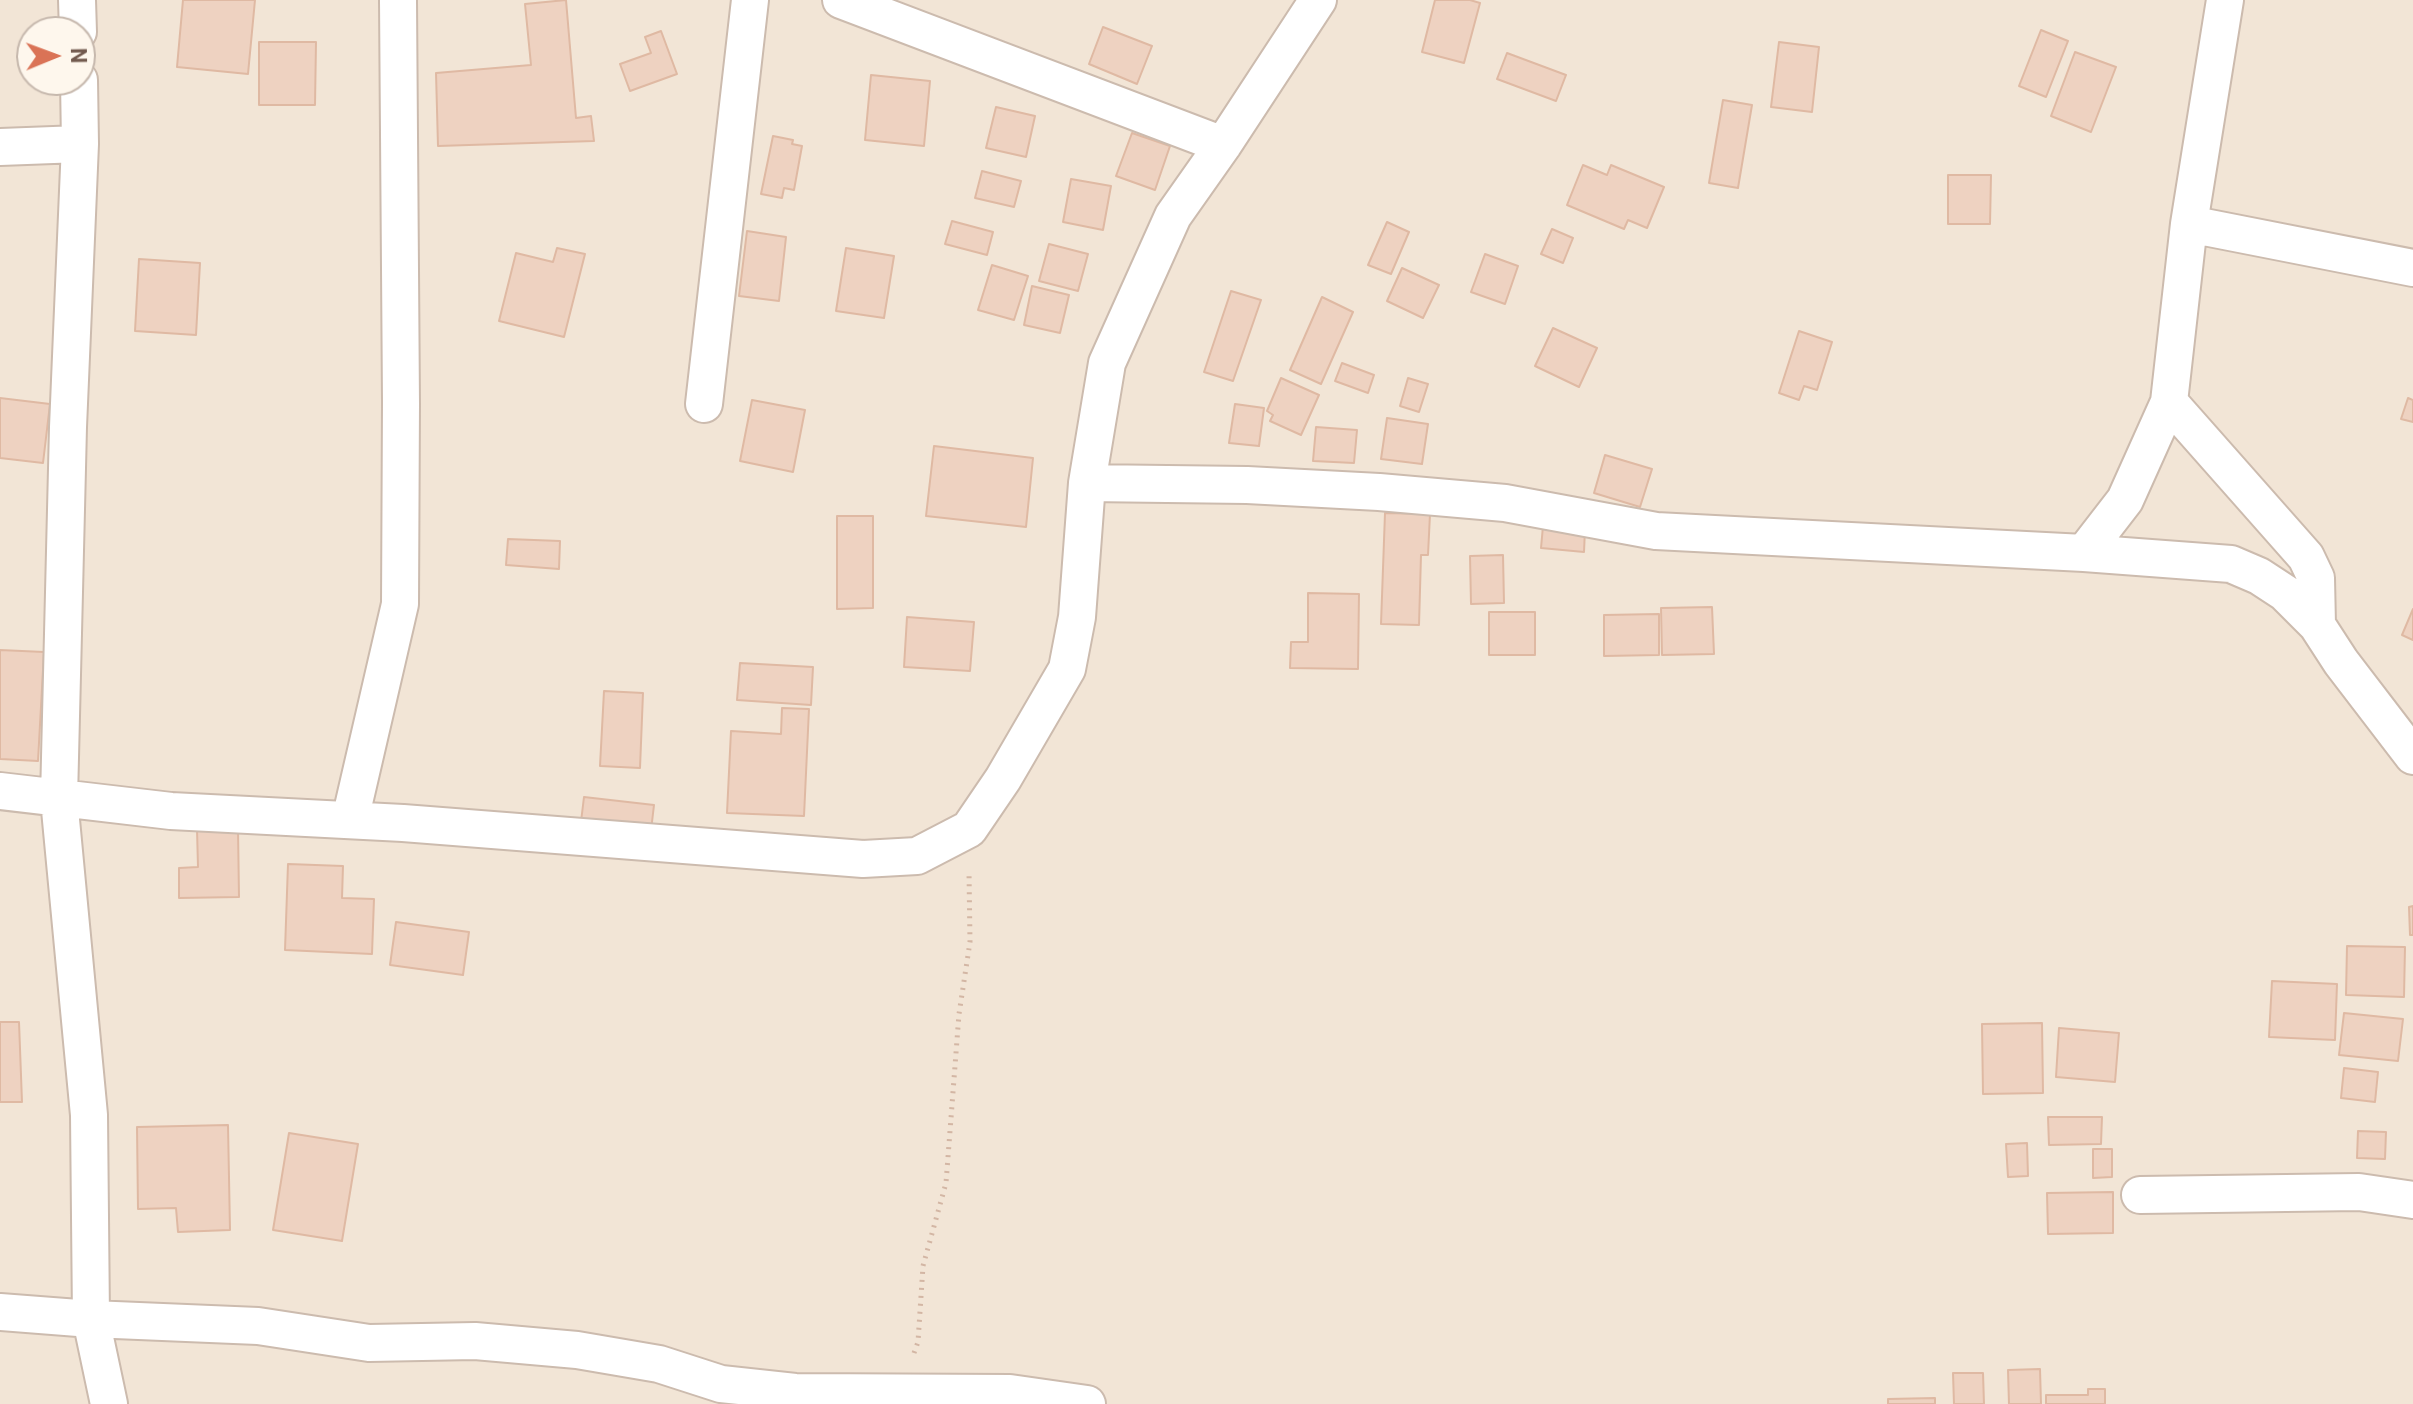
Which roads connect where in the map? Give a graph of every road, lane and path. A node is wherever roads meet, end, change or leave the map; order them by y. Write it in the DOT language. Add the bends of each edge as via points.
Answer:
graph roads {
  1 [pos="398,0"];
  2 [pos="750,0"];
  3 [pos="841,0"];
  4 [pos="1318,0"];
  5 [pos="2225,0"];
  6 [pos="79,96"];
  7 [pos="80,144"];
  8 [pos="1223,145"];
  9 [pos="0,147"];
  10 [pos="2189,224"];
  11 [pos="2413,268"];
  12 [pos="2169,402"];
  13 [pos="704,404"];
  14 [pos="1087,483"];
  15 [pos="2084,553"];
  16 [pos="2317,625"];
  17 [pos="2413,756"];
  18 [pos="0,791"];
  19 [pos="59,799"];
  20 [pos="350,820"];
  21 [pos="969,829"];
  22 [pos="2140,1195"];
  23 [pos="2413,1200"];
  24 [pos="0,1312"];
  25 [pos="91,1319"];
  26 [pos="899,1398"];
  27 [pos="109,1404"];
  28 [pos="1087,1404"];
  1 -- 20 [label="street" via="400,604"];
  2 -- 13 [label="street"];
  3 -- 8 [label="street"];
  4 -- 8 [label="street"];
  5 -- 10 [label="street"];
  6 -- 7 [label="street"];
  7 -- 9 [label="street"];
  7 -- 19 [label="street"];
  8 -- 14 [label="street" via="1173,216 1107,363"];
  10 -- 11 [label="street"];
  10 -- 12 [label="street"];
  12 -- 15 [label="street" via="2125,500"];
  12 -- 16 [label="street" via="2306,557 2316,578"];
  14 -- 15 [label="street" via="1379,492 1505,503 1656,531"];
  14 -- 21 [label="street" via="1077,617 1067,669"];
  15 -- 16 [label="street" via="2231,564 2285,593"];
  16 -- 17 [label="street"];
  18 -- 19 [label="street"];
  19 -- 20 [label="street"];
  19 -- 25 [label="street" via="89,1115"];
  20 -- 21 [label="street" via="863,859 917,856"];
  21 -- 26 [label="path" via="970,942 946,1183 923,1266 918,1342"];
  22 -- 23 [label="street" via="2359,1192"];
  24 -- 25 [label="street"];
  25 -- 26 [label="street" via="258,1326 369,1343 475,1341 577,1350 659,1364 721,1384"];
  25 -- 27 [label="street"];
  26 -- 28 [label="street" via="1010,1393"];
}
